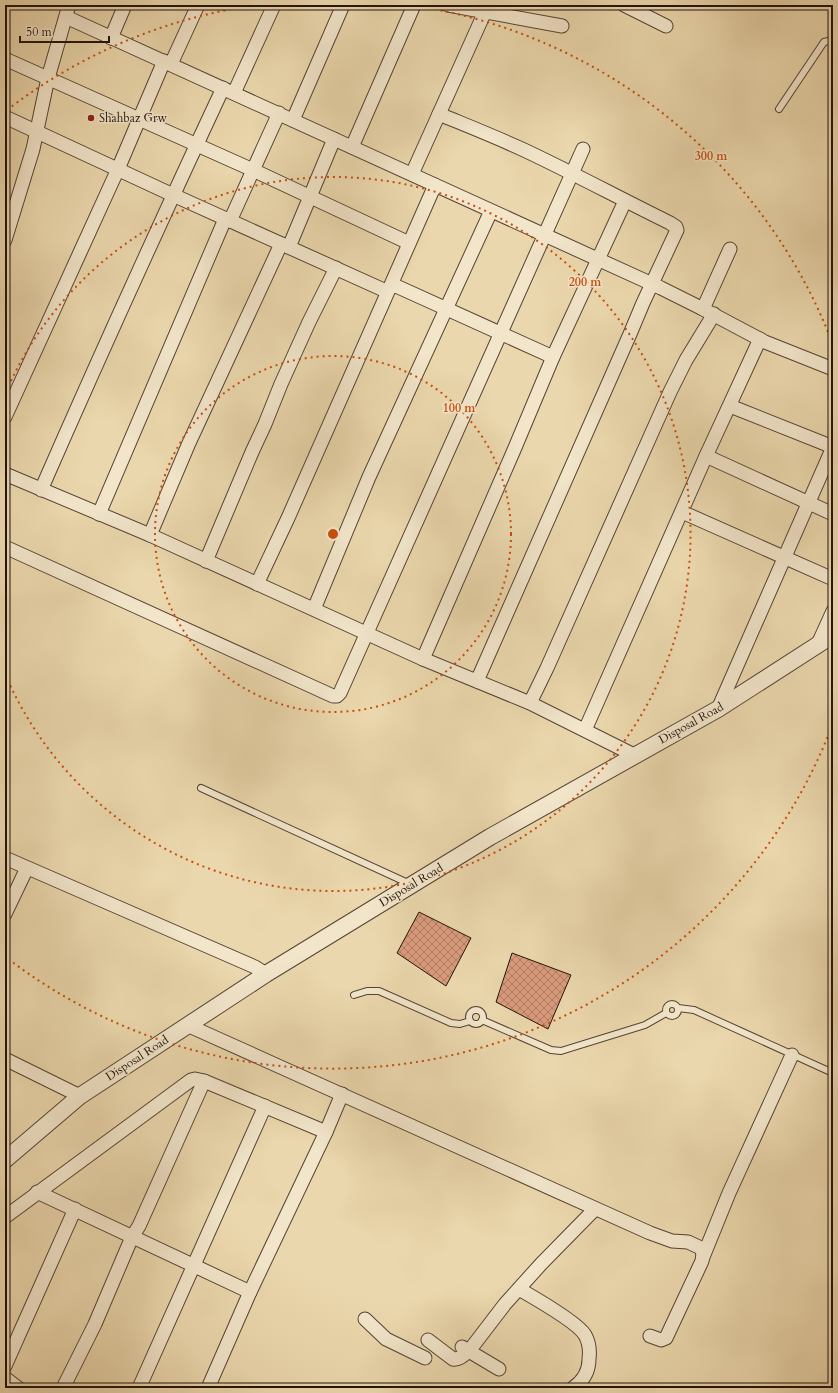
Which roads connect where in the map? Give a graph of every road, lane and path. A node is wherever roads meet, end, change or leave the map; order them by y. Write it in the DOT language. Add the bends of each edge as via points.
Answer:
graph roads {
  1 [pos="125,5"];
  2 [pos="198,5"];
  3 [pos="274,5"];
  4 [pos="343,5"];
  5 [pos="414,5"];
  6 [pos="448,5"];
  7 [pos="624,5"];
  8 [pos="486,9"];
  9 [pos="646,10"];
  10 [pos="68,11"];
  11 [pos="562,26"];
  12 [pos="666,26"];
  13 [pos="111,38"];
  14 [pos="833,40"];
  15 [pos="5,59"];
  16 [pos="168,63"];
  17 [pos="48,78"];
  18 [pos="228,90"];
  19 [pos="779,109"];
  20 [pos="279,114"];
  21 [pos="439,114"];
  22 [pos="6,119"];
  23 [pos="139,119"];
  24 [pos="293,120"];
  25 [pos="36,132"];
  26 [pos="334,139"];
  27 [pos="196,145"];
  28 [pos="352,147"];
  29 [pos="583,149"];
  30 [pos="118,168"];
  31 [pos="253,170"];
  32 [pos="572,173"];
  33 [pos="412,174"];
  34 [pos="435,184"];
  35 [pos="173,195"];
  36 [pos="310,197"];
  37 [pos="625,201"];
  38 [pos="491,211"];
  39 [pos="228,220"];
  40 [pos="544,235"];
  41 [pos="5,240"];
  42 [pos="409,243"];
  43 [pos="286,246"];
  44 [pos="730,248"];
  45 [pos="598,260"];
  46 [pos="336,268"];
  47 [pos="653,284"];
  48 [pos="390,287"];
  49 [pos="445,309"];
  50 [pos="708,311"];
  51 [pos="501,334"];
  52 [pos="760,339"];
  53 [pos="553,357"];
  54 [pos="833,369"];
  55 [pos="730,406"];
  56 [pos="5,417"];
  57 [pos="833,447"];
  58 [pos="706,456"];
  59 [pos="5,474"];
  60 [pos="41,490"];
  61 [pos="809,503"];
  62 [pos="682,512"];
  63 [pos="100,514"];
  64 [pos="833,514"];
  65 [pos="150,535"];
  66 [pos="5,547"];
  67 [pos="785,558"];
  68 [pos="206,561"];
  69 [pos="833,579"];
  70 [pos="257,584"];
  71 [pos="314,609"];
  72 [pos="833,611"];
  73 [pos="368,634"];
  74 [pos="833,635"];
  75 [pos="818,644"];
  76 [pos="423,659"];
  77 [pos="477,681"];
  78 [pos="530,703"];
  79 [pos="718,709"];
  80 [pos="585,730"];
  81 [pos="634,755"];
  82 [pos="201,788"];
  83 [pos="5,858"];
  84 [pos="27,868"];
  85 [pos="411,885"];
  86 [pos="5,914"];
  87 [pos="266,974"];
  88 [pos="354,995"];
  89 [pos="678,1008"];
  90 [pos="666,1013"];
  91 [pos="482,1020"];
  92 [pos="470,1021"];
  93 [pos="187,1025"];
  94 [pos="792,1054"];
  95 [pos="5,1059"];
  96 [pos="833,1073"];
  97 [pos="204,1081"];
  98 [pos="342,1094"];
  99 [pos="80,1096"];
  100 [pos="265,1106"];
  101 [pos="326,1132"];
  102 [pos="5,1160"];
  103 [pos="37,1192"];
  104 [pos="595,1209"];
  105 [pos="75,1210"];
  106 [pos="5,1217"];
  107 [pos="132,1237"];
  108 [pos="703,1257"];
  109 [pos="194,1266"];
  110 [pos="519,1289"];
  111 [pos="250,1292"];
  112 [pos="365,1319"];
  113 [pos="650,1336"];
  114 [pos="465,1348"];
  115 [pos="5,1366"];
  116 [pos="498,1369"];
  117 [pos="5,1378"];
  118 [pos="18,1388"];
  119 [pos="63,1388"];
  120 [pos="139,1388"];
  121 [pos="208,1388"];
  122 [pos="573,1388"];
  1 -- 13 [label="street"];
  2 -- 16 [label="street"];
  3 -- 18 [label="street"];
  4 -- 24 [label="street"];
  5 -- 28 [label="street"];
  6 -- 8 [label="street"];
  7 -- 9 [label="street"];
  8 -- 11 [label="street"];
  8 -- 21 [label="street"];
  9 -- 12 [label="street"];
  10 -- 13 [label="street"];
  10 -- 17 [label="street"];
  13 -- 16 [label="street"];
  14 -- 19 [label="lane" via="824,42"];
  15 -- 17 [label="street"];
  16 -- 18 [label="street"];
  16 -- 23 [label="street"];
  17 -- 23 [label="street"];
  17 -- 25 [label="street"];
  18 -- 20 [label="street"];
  18 -- 27 [label="street"];
  20 -- 24 [label="street"];
  20 -- 31 [label="street"];
  21 -- 32 [label="street"];
  21 -- 33 [label="street"];
  22 -- 25 [label="street"];
  23 -- 27 [label="street"];
  23 -- 30 [label="street"];
  24 -- 26 [label="street"];
  25 -- 30 [label="street"];
  25 -- 41 [label="street"];
  26 -- 28 [label="street"];
  26 -- 36 [label="street"];
  27 -- 31 [label="street"];
  27 -- 35 [label="street"];
  28 -- 33 [label="street"];
  29 -- 32 [label="street"];
  30 -- 35 [label="street"];
  30 -- 56 [label="street"];
  31 -- 36 [label="street"];
  31 -- 39 [label="street"];
  32 -- 37 [label="street"];
  32 -- 40 [label="street"];
  33 -- 34 [label="street"];
  34 -- 38 [label="street"];
  34 -- 42 [label="street"];
  35 -- 39 [label="street"];
  35 -- 60 [label="street"];
  36 -- 42 [label="street"];
  36 -- 43 [label="street"];
  37 -- 45 [label="street"];
  37 -- 47 [label="street" via="676,227 675,236"];
  38 -- 40 [label="street"];
  38 -- 49 [label="street"];
  39 -- 43 [label="street"];
  39 -- 63 [label="street"];
  40 -- 45 [label="street"];
  40 -- 51 [label="street"];
  42 -- 48 [label="street"];
  43 -- 46 [label="street"];
  43 -- 65 [label="street" via="192,436"];
  44 -- 50 [label="street"];
  45 -- 47 [label="street"];
  45 -- 53 [label="street"];
  46 -- 48 [label="street" via="386,291"];
  46 -- 68 [label="street" via="281,384"];
  47 -- 50 [label="street"];
  47 -- 77 [label="street"];
  48 -- 49 [label="street" via="396,286"];
  48 -- 70 [label="street"];
  49 -- 51 [label="street"];
  49 -- 71 [label="street" via="369,477"];
  50 -- 52 [label="street"];
  50 -- 78 [label="street"];
  51 -- 53 [label="street"];
  51 -- 73 [label="street"];
  52 -- 54 [label="street"];
  52 -- 55 [label="street"];
  53 -- 76 [label="street"];
  55 -- 57 [label="street"];
  55 -- 58 [label="street"];
  57 -- 61 [label="street"];
  58 -- 61 [label="street"];
  58 -- 62 [label="street"];
  59 -- 60 [label="street"];
  60 -- 63 [label="street"];
  61 -- 64 [label="street"];
  61 -- 67 [label="street"];
  62 -- 67 [label="street"];
  62 -- 80 [label="street"];
  63 -- 65 [label="street"];
  65 -- 68 [label="street"];
  66 -- 73 [label="street" via="333,696 340,693"];
  67 -- 69 [label="street"];
  67 -- 79 [label="street"];
  68 -- 70 [label="street"];
  70 -- 71 [label="street"];
  71 -- 73 [label="street"];
  72 -- 75 [label="street"];
  73 -- 76 [label="street"];
  74 -- 75 [label="street, Disposal Road"];
  75 -- 79 [label="street, Disposal Road"];
  76 -- 77 [label="street"];
  77 -- 78 [label="street"];
  78 -- 80 [label="street"];
  79 -- 81 [label="street, Disposal Road"];
  80 -- 81 [label="street"];
  81 -- 85 [label="street, Disposal Road"];
  82 -- 85 [label="lane"];
  83 -- 84 [label="street"];
  84 -- 86 [label="street"];
  84 -- 87 [label="street"];
  85 -- 87 [label="street, Disposal Road"];
  87 -- 93 [label="street, Disposal Road"];
  88 -- 92 [label="lane" via="379,991 451,1023"];
  89 -- 90 [label="lane" via="675,1016"];
  89 -- 90 [label="lane" via="675,1004 669,1004"];
  89 -- 94 [label="lane" via="694,1010"];
  90 -- 91 [label="lane" via="645,1025 561,1051 551,1050"];
  91 -- 92 [label="lane" via="478,1024"];
  91 -- 92 [label="lane" via="480,1012 475,1010 470,1013"];
  93 -- 98 [label="street"];
  93 -- 99 [label="street, Disposal Road"];
  94 -- 96 [label="lane"];
  94 -- 108 [label="street" via="729,1192"];
  95 -- 99 [label="street"];
  97 -- 100 [label="street"];
  97 -- 103 [label="street" via="195,1079 188,1082"];
  97 -- 107 [label="street"];
  98 -- 101 [label="street"];
  98 -- 104 [label="street"];
  99 -- 102 [label="street, Disposal Road"];
  100 -- 101 [label="street"];
  100 -- 109 [label="street"];
  101 -- 111 [label="street"];
  103 -- 105 [label="street"];
  103 -- 106 [label="street"];
  104 -- 108 [label="street" via="664,1239 696,1245 703,1251"];
  104 -- 110 [label="street"];
  105 -- 107 [label="street"];
  105 -- 115 [label="street"];
  107 -- 109 [label="street"];
  107 -- 119 [label="street" via="95,1324"];
  108 -- 113 [label="street" via="666,1338 661,1340"];
  109 -- 111 [label="street"];
  109 -- 120 [label="street"];
  110 -- 114 [label="street"];
  110 -- 122 [label="street" via="578,1327 584,1334 588,1342 589,1364 582,1380"];
  111 -- 121 [label="street"];
  112 -- 114 [label="street" via="386,1339 423,1361 436,1343 455,1359 459,1358"];
  114 -- 116 [label="street"];
  117 -- 118 [label="street"];
}
